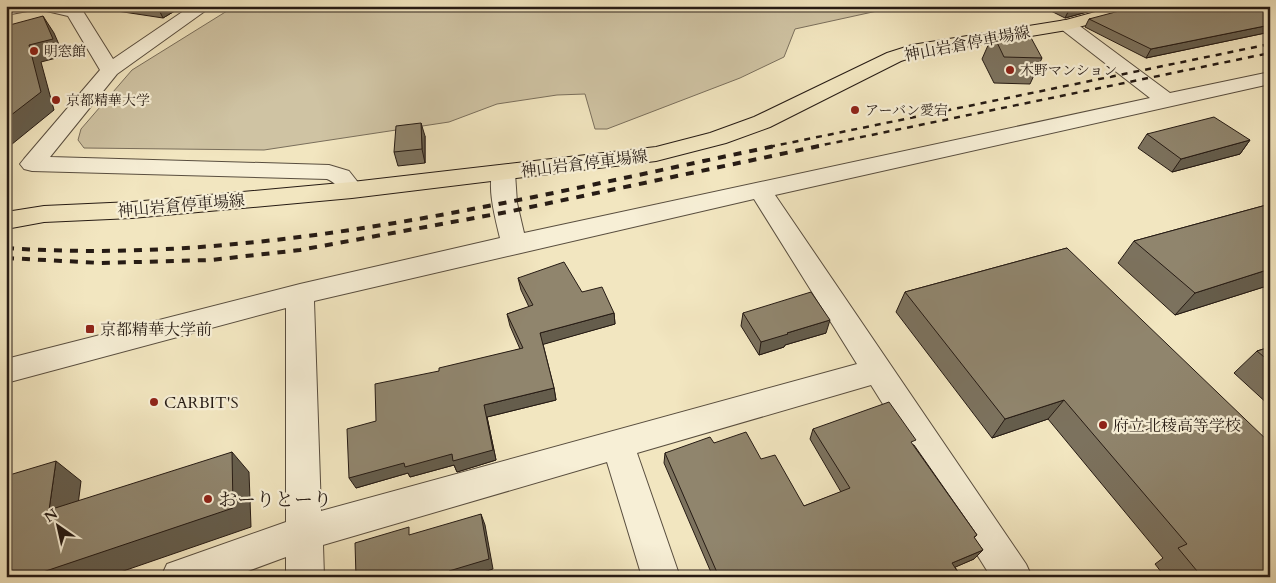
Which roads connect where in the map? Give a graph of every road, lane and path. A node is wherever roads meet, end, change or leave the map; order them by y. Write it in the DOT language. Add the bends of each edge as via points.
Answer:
graph roads {
  1 [pos="30,6"];
  2 [pos="44,6"];
  3 [pos="203,6"];
  4 [pos="1138,6"];
  5 [pos="6,10"];
  6 [pos="80,20"];
  7 [pos="50,26"];
  8 [pos="1067,26"];
  9 [pos="110,70"];
  10 [pos="1270,78"];
  11 [pos="1166,100"];
  12 [pos="503,173"];
  13 [pos="759,189"];
  14 [pos="352,190"];
  15 [pos="6,221"];
  16 [pos="514,244"];
  17 [pos="300,294"];
  18 [pos="6,370"];
  19 [pos="878,371"];
  20 [pos="618,445"];
  21 [pos="304,533"];
  22 [pos="180,577"];
  23 [pos="305,577"];
  24 [pos="661,577"];
  25 [pos="1013,577"];
  1 -- 5 [label="street"];
  2 -- 6 [label="street" via="75,12"];
  3 -- 9 [label="street"];
  4 -- 8 [label="main road, 神山岩倉停車場線"];
  6 -- 7 [label="street"];
  6 -- 9 [label="street"];
  8 -- 11 [label="street"];
  8 -- 12 [label="main road, 神山岩倉停車場線" via="902,54 762,122 718,138 656,154"];
  9 -- 14 [label="street" via="32,164 329,172 341,176"];
  10 -- 11 [label="street"];
  11 -- 13 [label="street"];
  12 -- 14 [label="main road, 神山岩倉停車場線"];
  12 -- 16 [label="street"];
  13 -- 16 [label="street"];
  13 -- 19 [label="street"];
  14 -- 15 [label="main road, 神山岩倉停車場線" via="132,210 44,214"];
  16 -- 17 [label="street"];
  17 -- 18 [label="street"];
  17 -- 21 [label="street"];
  19 -- 20 [label="street"];
  19 -- 25 [label="street"];
  20 -- 21 [label="street"];
  20 -- 24 [label="street"];
  21 -- 22 [label="street"];
  21 -- 23 [label="street"];
}
